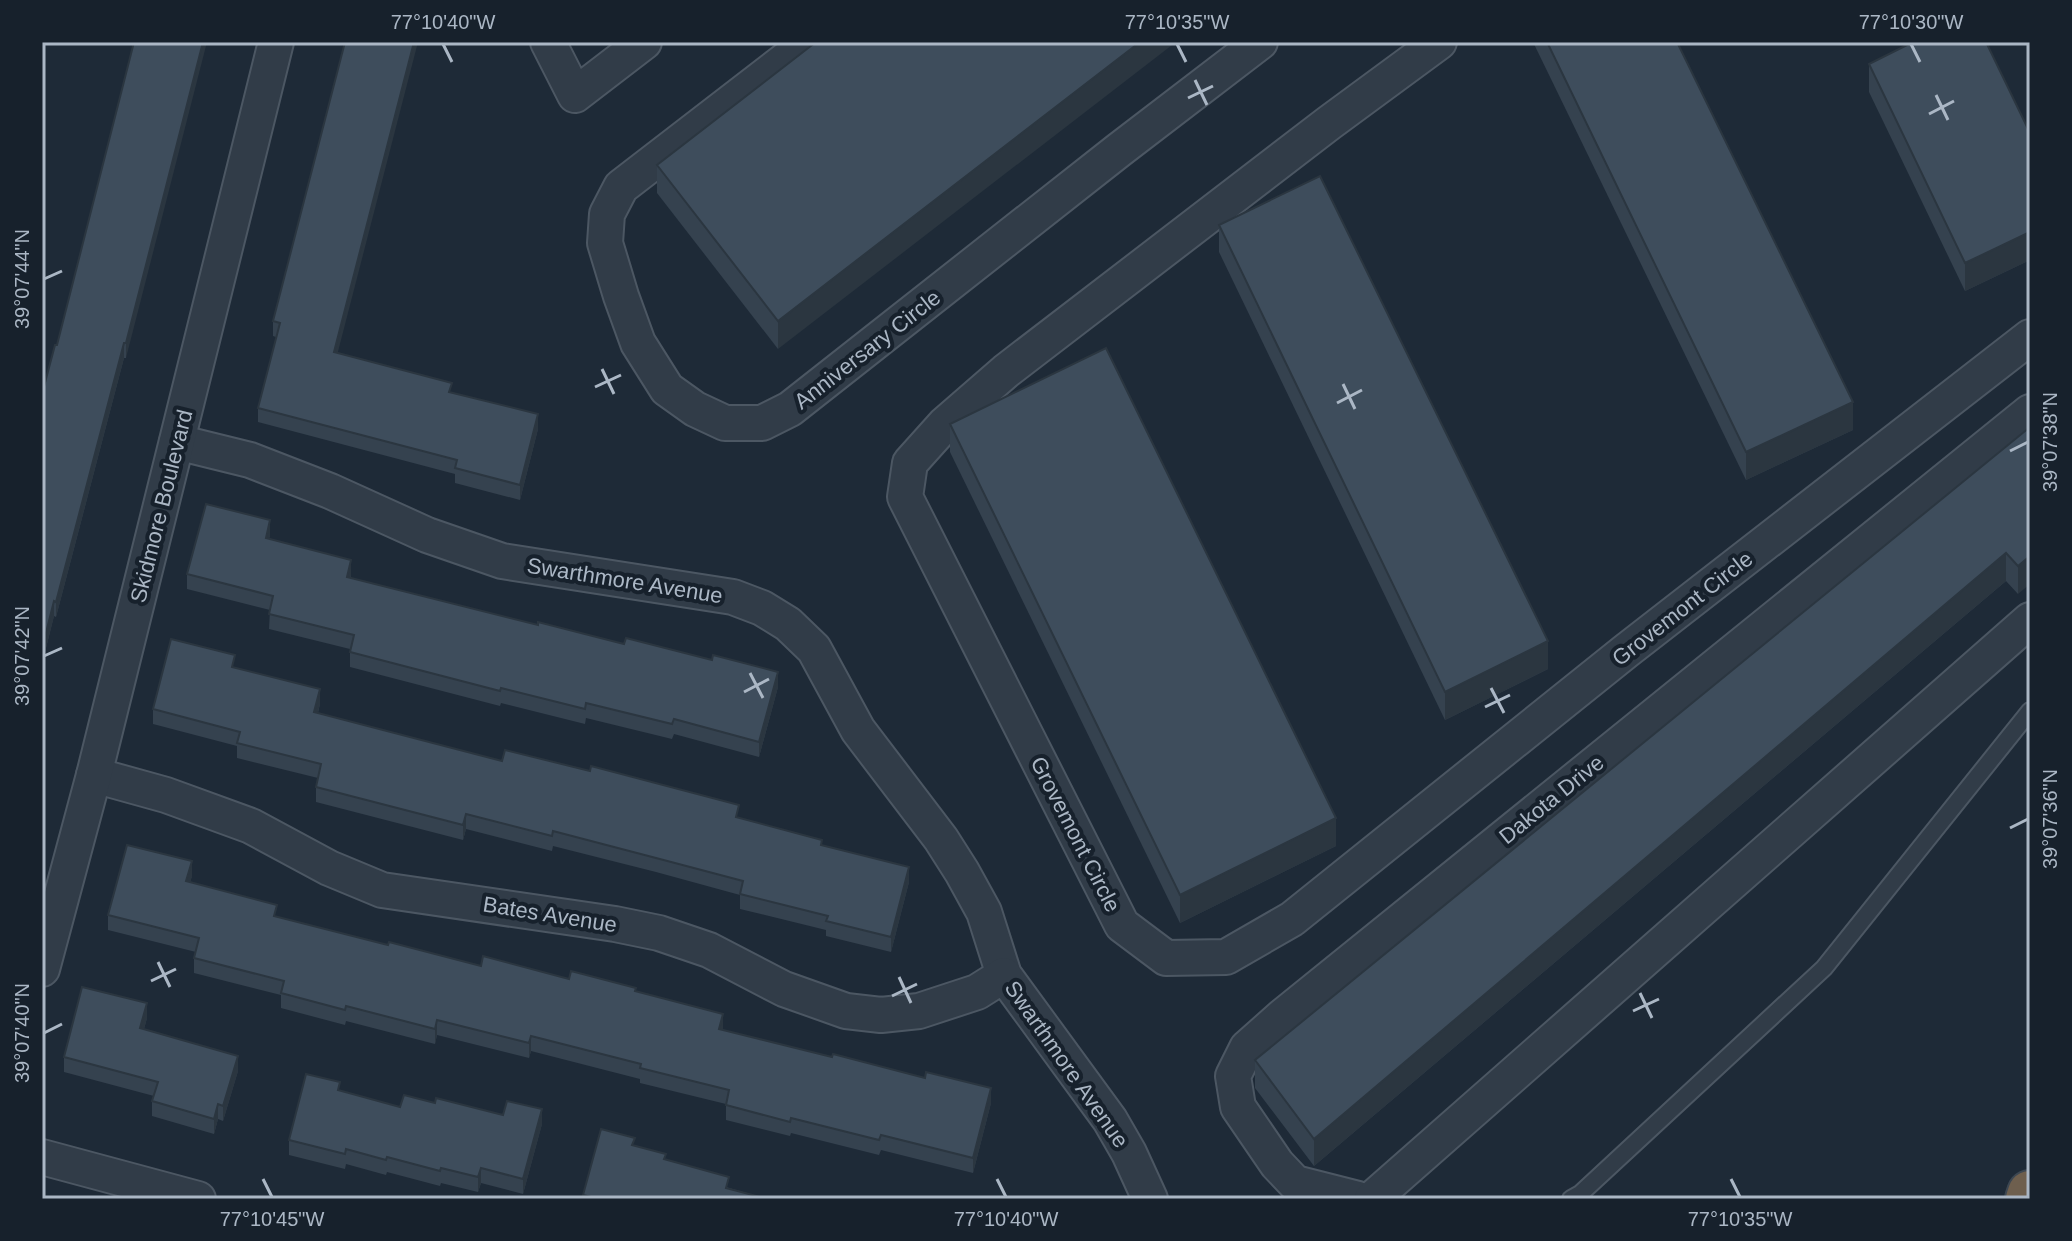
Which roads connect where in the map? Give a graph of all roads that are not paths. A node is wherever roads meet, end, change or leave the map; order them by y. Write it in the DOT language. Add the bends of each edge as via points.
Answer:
graph roads {
  1 [pos="276,42"];
  2 [pos="548,42"];
  3 [pos="644,42"];
  4 [pos="809,42"];
  5 [pos="1260,42"];
  6 [pos="1439,42"];
  7 [pos="2030,337"];
  8 [pos="2030,412"];
  9 [pos="177,442"];
  10 [pos="2030,620"];
  11 [pos="2030,711"];
  12 [pos="94,775"];
  13 [pos="42,969"];
  14 [pos="1004,975"];
  15 [pos="42,1157"];
  16 [pos="2030,1193"];
  17 [pos="198,1199"];
  18 [pos="1150,1199"];
  19 [pos="1358,1199"];
  20 [pos="1372,1199"];
  21 [pos="1571,1199"];
  22 [pos="2028,1199"];
  1 -- 9 [label="street, Skidmore Boulevard"];
  2 -- 3 [label="street" via="575,95"];
  4 -- 5 [label="street, Anniversary Circle" via="621,187 607,214 605,243 638,343 667,389 725,423 762,423 790,409"];
  6 -- 7 [label="street, Grovemont Circle" via="1006,371 910,463 905,497 1122,925 1166,958 1226,957 1292,919"];
  8 -- 19 [label="street, Dakota Drive" via="1247,1048 1233,1076 1238,1107 1277,1164 1295,1183"];
  9 -- 12 [label="street, Skidmore Boulevard"];
  9 -- 14 [label="street, Swarthmore Avenue" via="261,464 502,561 733,597 788,624 814,649 858,730 962,872 984,912"];
  10 -- 20 [label="street"];
  11 -- 21 [label="lane" via="1824,968"];
  12 -- 13 [label="street, Skidmore Boulevard"];
  12 -- 14 [label="street, Bates Avenue" via="251,826 382,890 659,933 846,1011 919,1011 977,992"];
  14 -- 18 [label="street, Swarthmore Avenue" via="1110,1120"];
  15 -- 17 [label="street"];
  16 -- 22 [label="highway"];
}
